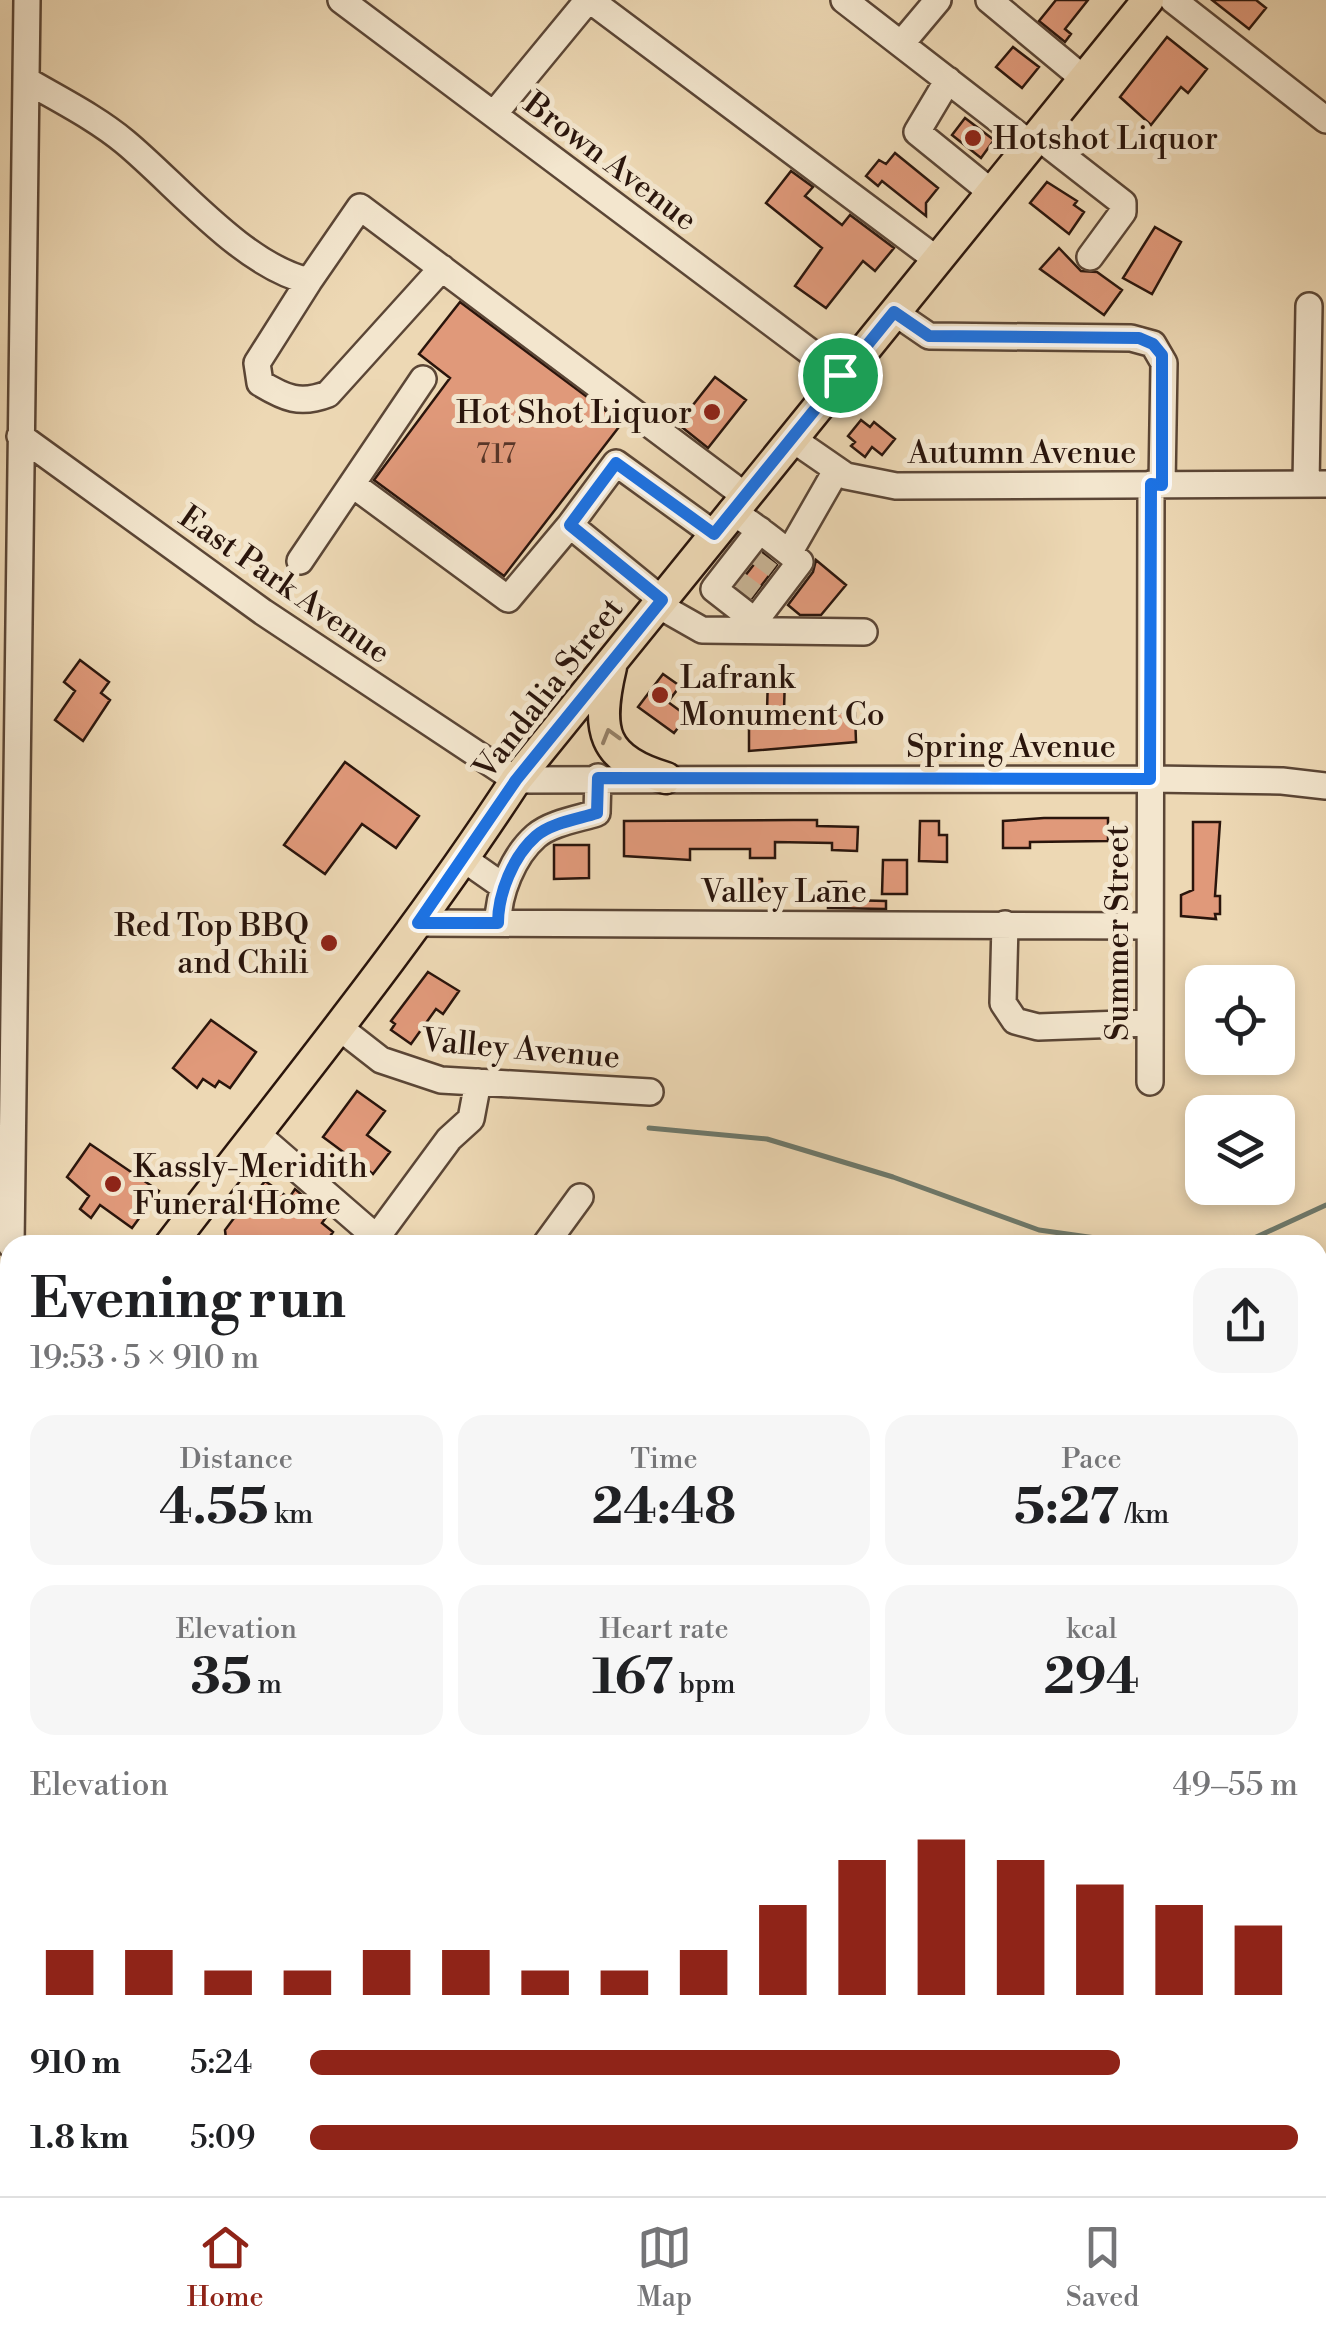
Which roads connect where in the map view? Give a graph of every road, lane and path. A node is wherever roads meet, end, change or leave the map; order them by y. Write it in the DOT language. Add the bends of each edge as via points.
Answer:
graph roads {
  1 [pos="27,0"];
  2 [pos="341,0"];
  3 [pos="589,0"];
  4 [pos="844,0"];
  5 [pos="938,0"];
  6 [pos="989,0"];
  7 [pos="1148,0"];
  8 [pos="1173,0"];
  9 [pos="902,44"];
  10 [pos="1084,78"];
  11 [pos="26,80"];
  12 [pos="948,80"];
  13 [pos="494,114"];
  14 [pos="1326,120"];
  15 [pos="1034,140"];
  16 [pos="12,182"];
  17 [pos="991,192"];
  18 [pos="1090,257"];
  19 [pos="936,258"];
  20 [pos="442,268"];
  21 [pos="309,281"];
  22 [pos="1309,306"];
  23 [pos="894,312"];
  24 [pos="840,375"];
  25 [pos="423,379"];
  26 [pos="20,436"];
  27 [pos="790,438"];
  28 [pos="836,471"];
  29 [pos="352,484"];
  30 [pos="1316,484"];
  31 [pos="1157,485"];
  32 [pos="10,486"];
  33 [pos="730,514"];
  34 [pos="570,525"];
  35 [pos="774,546"];
  36 [pos="300,561"];
  37 [pos="660,602"];
  38 [pos="751,626"];
  39 [pos="864,632"];
  40 [pos="613,661"];
  41 [pos="598,778"];
  42 [pos="666,778"];
  43 [pos="1150,779"];
  44 [pos="516,780"];
  45 [pos="1326,786"];
  46 [pos="464,860"];
  47 [pos="504,887"];
  48 [pos="418,923"];
  49 [pos="498,923"];
  50 [pos="1006,924"];
  51 [pos="1150,926"];
  52 [pos="1150,1023"];
  53 [pos="340,1028"];
  54 [pos="478,1082"];
  55 [pos="1150,1082"];
  56 [pos="650,1092"];
  57 [pos="6,1098"];
  58 [pos="257,1134"];
  59 [pos="580,1197"];
  60 [pos="11,1235"];
  61 [pos="178,1235"];
  62 [pos="367,1235"];
  63 [pos="378,1235"];
  64 [pos="552,1235"];
  1 -- 11 [label="street"];
  2 -- 13 [label="street, Brown Avenue"];
  3 -- 13 [label="street"];
  3 -- 19 [label="street"];
  4 -- 9 [label="street"];
  5 -- 9 [label="street"];
  6 -- 10 [label="street"];
  7 -- 10 [label="main road, Vandalia Street"];
  8 -- 14 [label="street"];
  9 -- 12 [label="street"];
  10 -- 15 [label="main road, Vandalia Street"];
  11 -- 16 [label="street"];
  11 -- 21 [label="street" via="121,139 238,242 288,276"];
  12 -- 15 [label="street"];
  12 -- 17 [label="street" via="917,132"];
  13 -- 24 [label="street, Brown Avenue"];
  15 -- 17 [label="main road, Vandalia Street"];
  15 -- 18 [label="street" via="1123,203"];
  16 -- 26 [label="street"];
  17 -- 19 [label="main road, Vandalia Street"];
  19 -- 23 [label="main road, Vandalia Street"];
  20 -- 21 [label="street" via="360,206"];
  20 -- 21 [label="street" via="328,394 308,402 260,383 257,363"];
  20 -- 33 [label="street"];
  22 -- 30 [label="street"];
  23 -- 24 [label="main road, Vandalia Street"];
  23 -- 31 [label="street, Summer Street" via="929,336 1139,338 1153,344 1164,363"];
  24 -- 27 [label="main road, Vandalia Street"];
  25 -- 29 [label="street"];
  26 -- 32 [label="street"];
  26 -- 44 [label="street, East Park Avenue" via="263,612"];
  27 -- 28 [label="street, Autumn Avenue"];
  27 -- 33 [label="main road, Vandalia Street"];
  28 -- 31 [label="street, Autumn Avenue" via="896,486"];
  28 -- 35 [label="street"];
  29 -- 34 [label="street" via="508,599"];
  29 -- 36 [label="street"];
  30 -- 31 [label="street, Autumn Avenue"];
  31 -- 43 [label="street, Summer Street"];
  32 -- 57 [label="street"];
  33 -- 34 [label="street" via="616,463"];
  33 -- 35 [label="street"];
  33 -- 37 [label="main road, Vandalia Street"];
  34 -- 37 [label="street"];
  35 -- 38 [label="street" via="800,562"];
  35 -- 38 [label="street" via="714,589 734,600"];
  37 -- 38 [label="street" via="696,629"];
  37 -- 40 [label="main road, Vandalia Street"];
  38 -- 39 [label="street"];
  42 -- 40 [label="main road, one-way" via="634,770 613,751 605,692"];
  40 -- 44 [label="main road, Vandalia Street"];
  41 -- 42 [label="street, Spring Avenue"];
  41 -- 44 [label="street, Spring Avenue"];
  41 -- 47 [label="street" via="597,813 537,835"];
  42 -- 43 [label="street, Spring Avenue"];
  43 -- 45 [label="street, Spring Avenue"];
  43 -- 51 [label="street, Summer Street"];
  44 -- 46 [label="main road, Vandalia Street"];
  46 -- 47 [label="street"];
  46 -- 48 [label="main road, Vandalia Street"];
  47 -- 49 [label="street"];
  48 -- 49 [label="street, Valley Lane"];
  48 -- 53 [label="main road, Vandalia Street"];
  49 -- 50 [label="street, Valley Lane"];
  50 -- 51 [label="street, Valley Lane"];
  50 -- 52 [label="street" via="1004,1003 1015,1021 1038,1027"];
  51 -- 52 [label="street, Summer Street"];
  52 -- 55 [label="street, Summer Street"];
  53 -- 54 [label="street, Valley Avenue" via="408,1072"];
  53 -- 58 [label="main road, Vandalia Street"];
  54 -- 56 [label="street, Valley Avenue"];
  54 -- 63 [label="street" via="471,1118"];
  57 -- 60 [label="street"];
  58 -- 61 [label="main road, Vandalia Street"];
  58 -- 62 [label="street"];
  59 -- 64 [label="street"];
}
